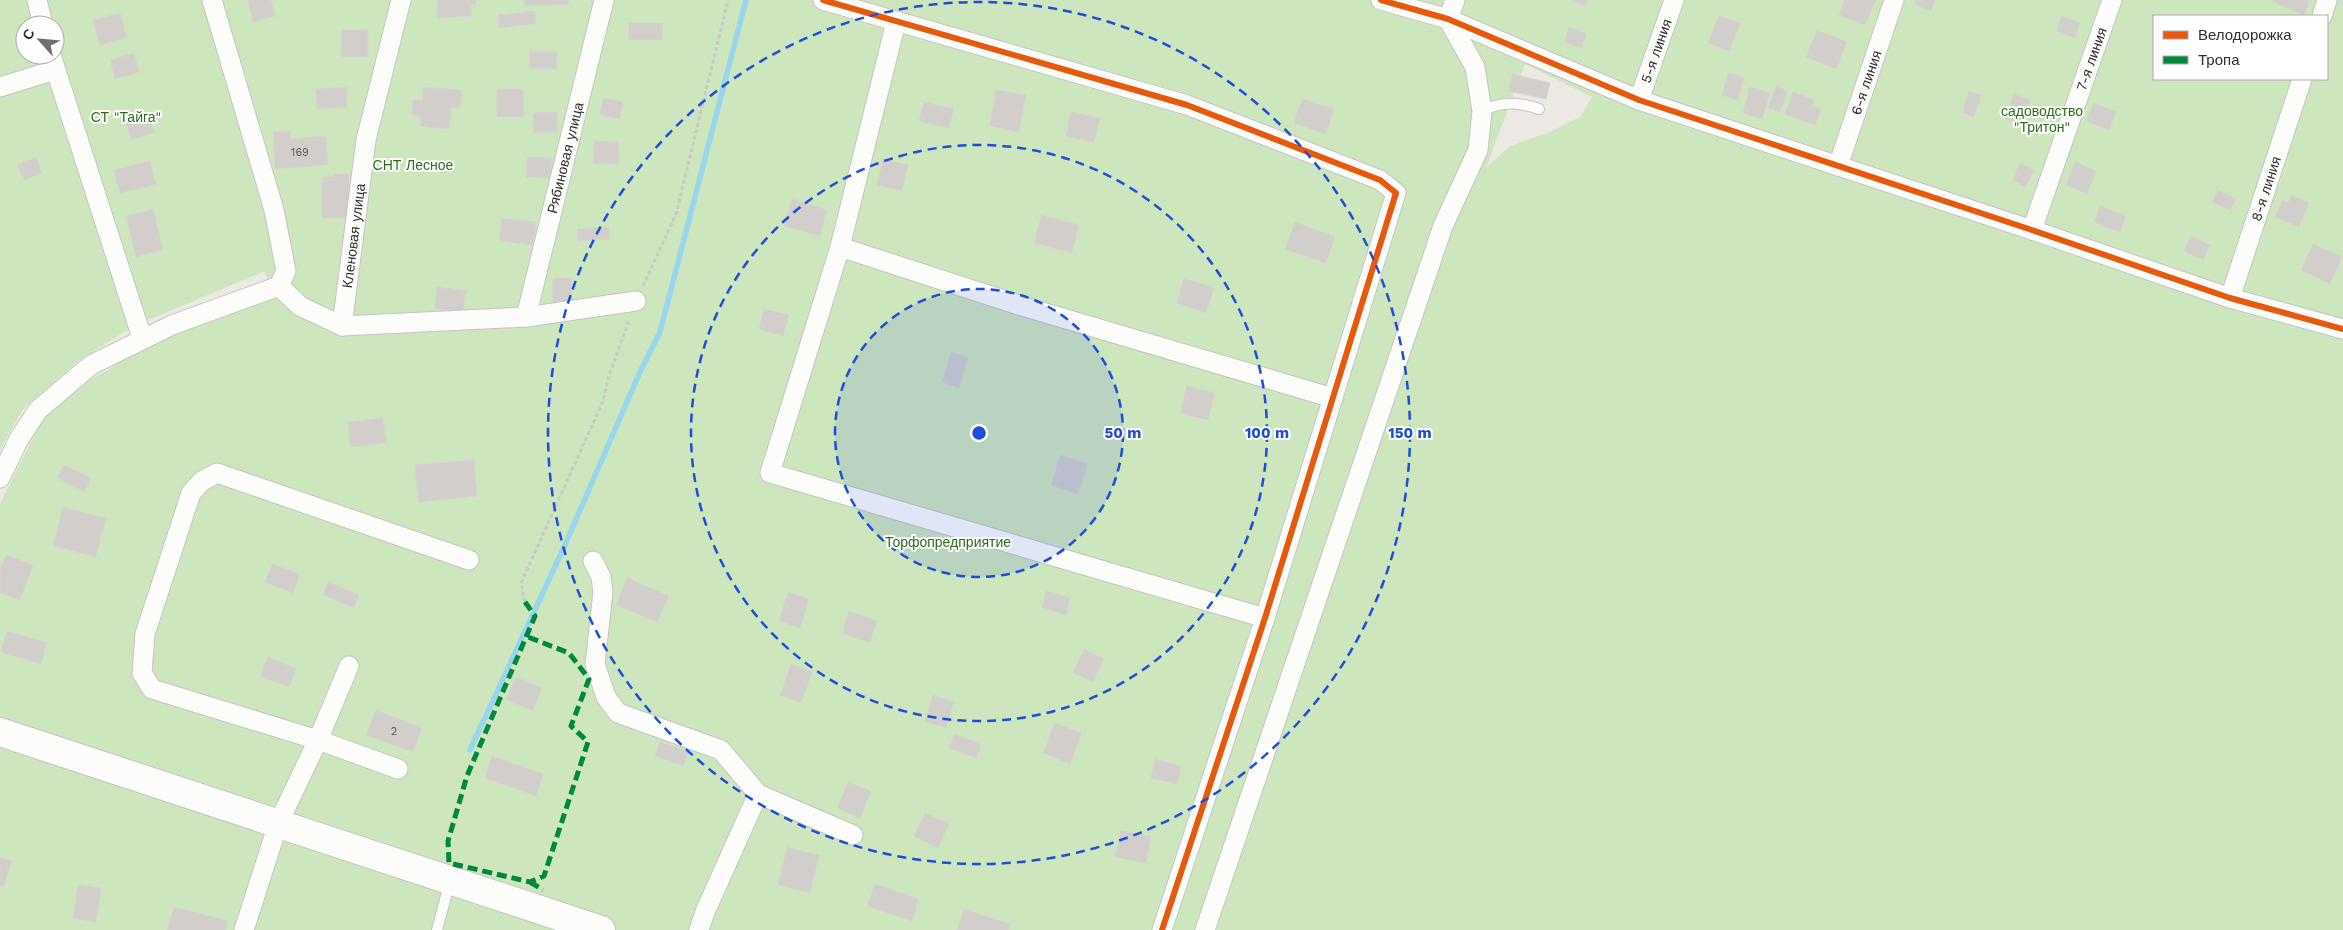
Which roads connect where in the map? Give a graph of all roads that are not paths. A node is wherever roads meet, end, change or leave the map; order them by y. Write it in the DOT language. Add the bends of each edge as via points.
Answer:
graph roads {
  1 [pos="37,0"];
  2 [pos="212,0"];
  3 [pos="401,0"];
  4 [pos="604,0"];
  5 [pos="823,0"];
  6 [pos="1381,0"];
  7 [pos="1454,0"];
  8 [pos="1674,0"];
  9 [pos="1894,0"];
  10 [pos="2112,0"];
  11 [pos="2327,0"];
  12 [pos="41,15"];
  13 [pos="2322,15"];
  14 [pos="1448,19"];
  15 [pos="896,22"];
  16 [pos="47,65"];
  17 [pos="54,65"];
  18 [pos="2302,80"];
  19 [pos="0,87"];
  20 [pos="1639,100"];
  21 [pos="1539,109"];
  22 [pos="1482,111"];
  23 [pos="1838,166"];
  24 [pos="2032,230"];
  25 [pos="840,247"];
  26 [pos="280,286"];
  27 [pos="2230,298"];
  28 [pos="636,300"];
  29 [pos="526,317"];
  30 [pos="342,326"];
  31 [pos="2343,329"];
  32 [pos="142,338"];
  33 [pos="1333,398"];
  34 [pos="0,478"];
  35 [pos="469,560"];
  36 [pos="593,562"];
  37 [pos="1264,618"];
  38 [pos="349,666"];
  39 [pos="0,732"];
  40 [pos="318,740"];
  41 [pos="398,769"];
  42 [pos="758,794"];
  43 [pos="278,824"];
  44 [pos="853,835"];
  45 [pos="450,880"];
  46 [pos="244,930"];
  47 [pos="437,930"];
  48 [pos="601,930"];
  49 [pos="699,930"];
  50 [pos="1162,930"];
  51 [pos="1205,930"];
  1 -- 12 [label="street"];
  2 -- 26 [label="street" via="274,210 286,271"];
  3 -- 30 [label="street, Кленовая улица" via="366,140"];
  4 -- 29 [label="street, Рябиновая улица"];
  5 -- 15 [label="street"];
  6 -- 14 [label="street"];
  7 -- 14 [label="street"];
  8 -- 20 [label="street, 5-я линия"];
  9 -- 23 [label="street, 6-я линия"];
  10 -- 24 [label="street, 7-я линия"];
  11 -- 13 [label="street"];
  14 -- 20 [label="street"];
  14 -- 22 [label="street" via="1475,67"];
  15 -- 25 [label="street"];
  15 -- 33 [label="street" via="1187,105 1380,180 1396,193"];
  16 -- 19 [label="street"];
  17 -- 32 [label="street"];
  18 -- 27 [label="street, 8-я линия"];
  20 -- 23 [label="street"];
  21 -- 22 [label="lane" via="1510,103"];
  22 -- 51 [label="street" via="1478,150 1443,226"];
  23 -- 24 [label="street"];
  24 -- 27 [label="street"];
  25 -- 33 [label="street" via="1022,306"];
  25 -- 37 [label="street" via="770,473"];
  26 -- 30 [label="street" via="300,306"];
  26 -- 32 [label="street"];
  27 -- 31 [label="street"];
  28 -- 29 [label="street"];
  29 -- 30 [label="street"];
  32 -- 34 [label="street" via="91,366 38,410"];
  33 -- 37 [label="street"];
  35 -- 40 [label="street" via="217,473 202,481 192,493 145,634 142,673 152,689"];
  36 -- 42 [label="street" via="601,577 603,592 595,664 606,696 618,713 721,750"];
  37 -- 50 [label="street"];
  38 -- 40 [label="street"];
  39 -- 43 [label="main road"];
  40 -- 41 [label="street"];
  40 -- 43 [label="street"];
  42 -- 44 [label="street"];
  42 -- 49 [label="street"];
  43 -- 45 [label="main road"];
  43 -- 46 [label="street"];
  45 -- 47 [label="lane"];
  45 -- 48 [label="main road"];
}
